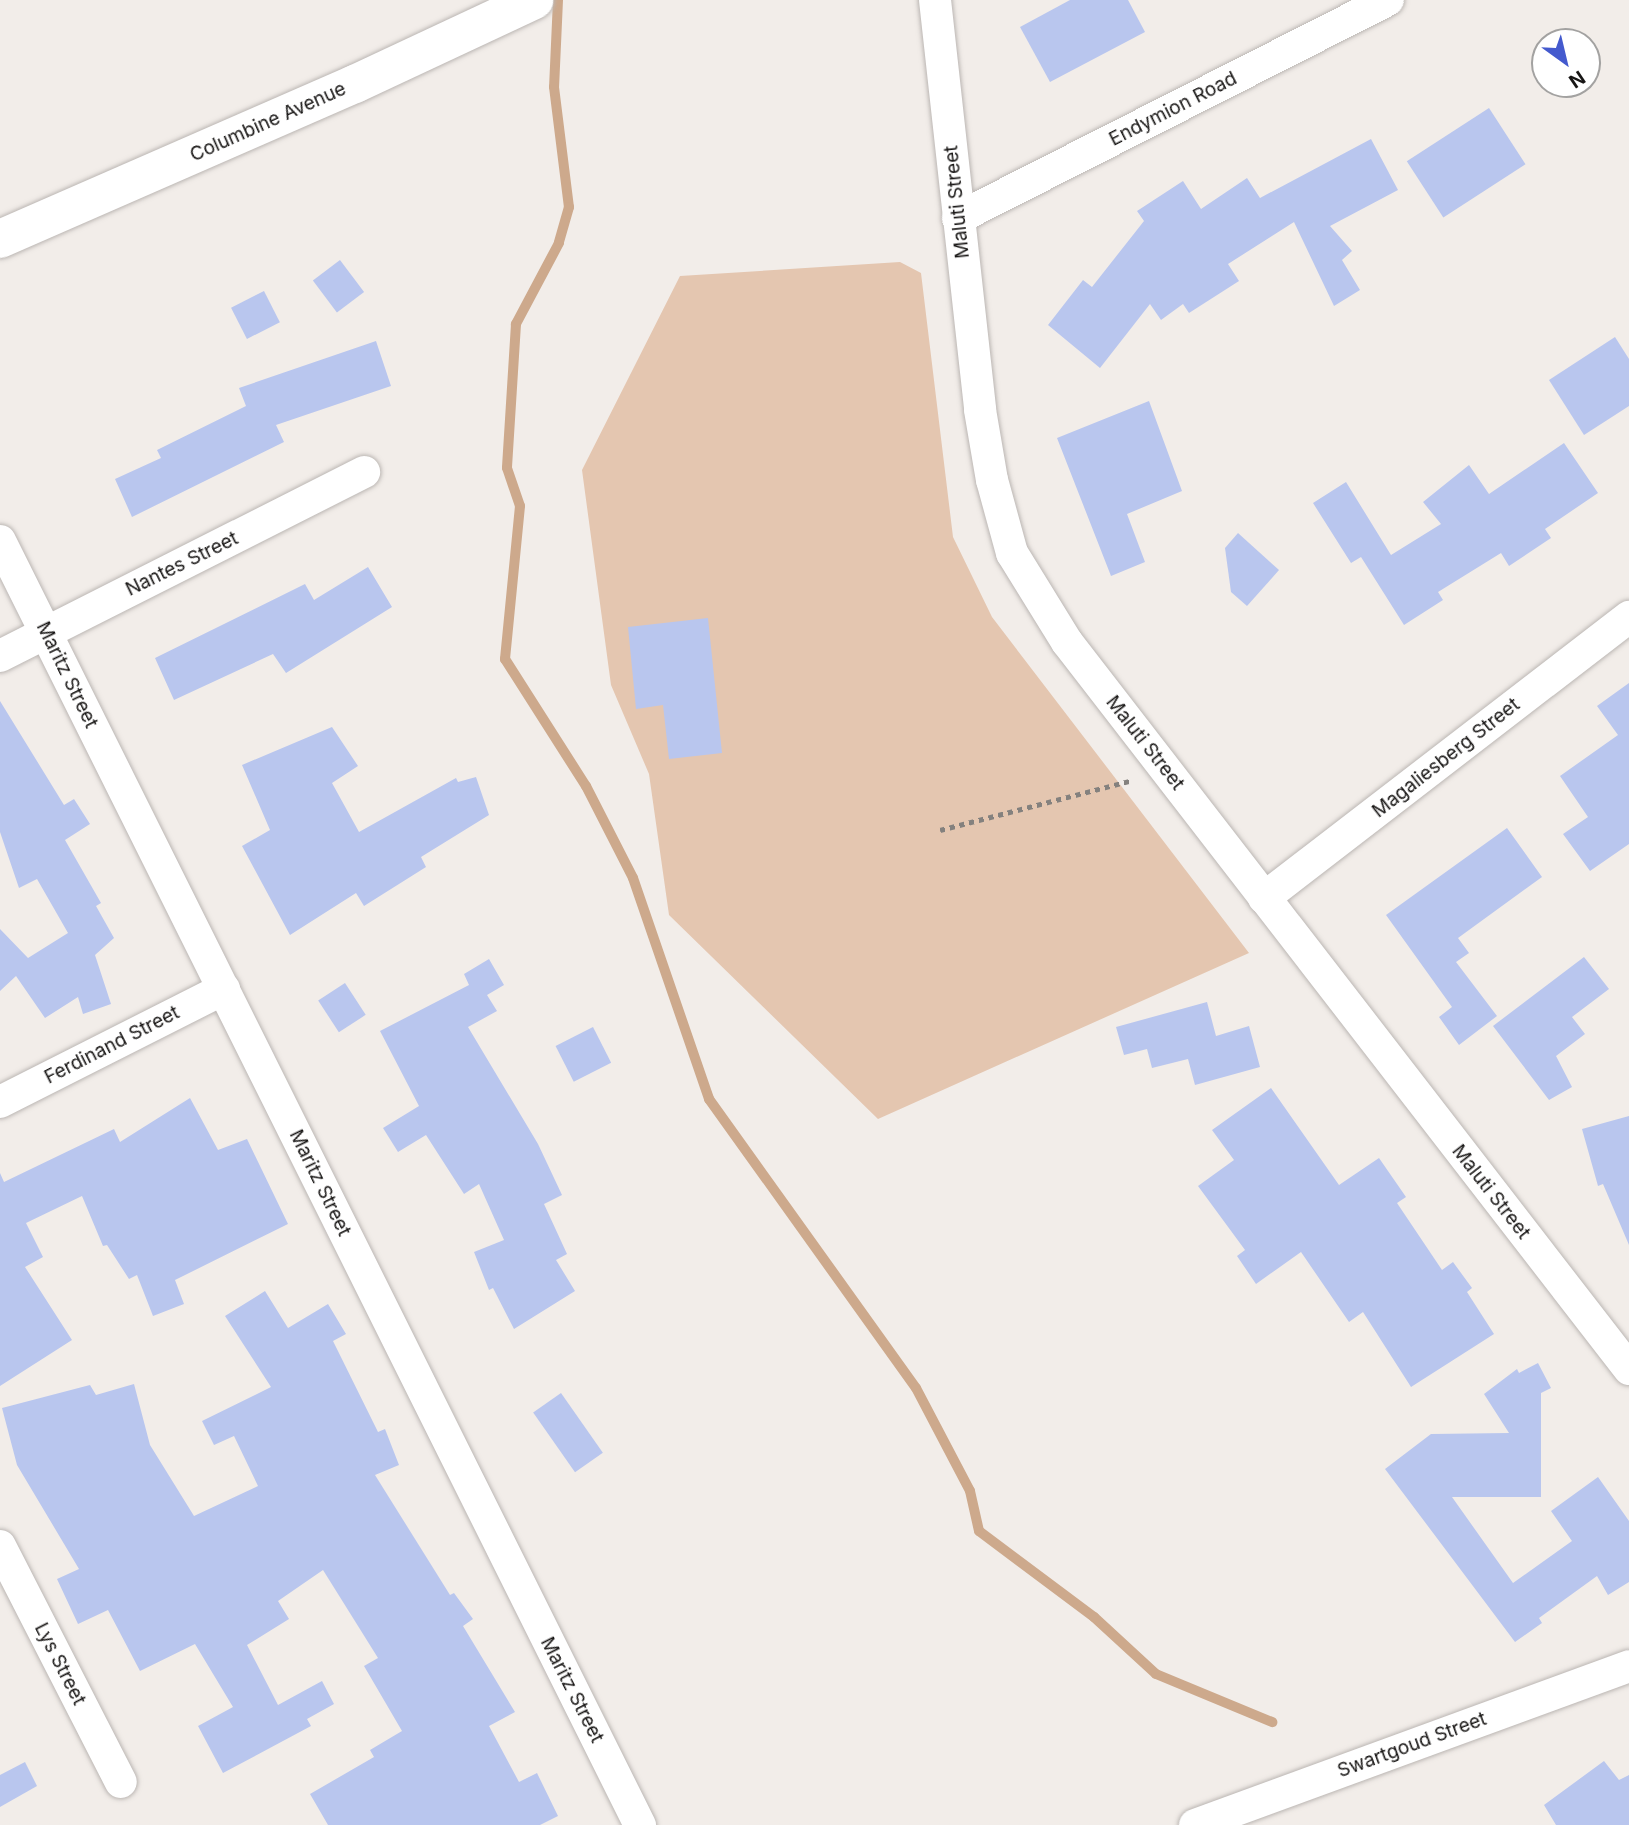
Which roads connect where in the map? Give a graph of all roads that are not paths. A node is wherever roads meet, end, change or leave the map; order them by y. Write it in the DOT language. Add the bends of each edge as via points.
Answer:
graph roads {
  1 [pos="534,0"];
  2 [pos="935,0"];
  3 [pos="1388,0"];
  4 [pos="958,218"];
  5 [pos="0,239"];
  6 [pos="364,472"];
  7 [pos="0,541"];
  8 [pos="1629,617"];
  9 [pos="45,632"];
  10 [pos="0,656"];
  11 [pos="1264,898"];
  12 [pos="224,989"];
  13 [pos="0,1102"];
  14 [pos="1618,1331"];
  15 [pos="1629,1369"];
  16 [pos="0,1546"];
  17 [pos="1629,1666"];
  18 [pos="121,1782"];
  19 [pos="640,1825"];
  20 [pos="1195,1825"];
  1 -- 5 [label="main road, Columbine Avenue" via="355,84"];
  2 -- 4 [label="street, Maluti Street"];
  3 -- 4 [label="street, Endymion Road"];
  4 -- 11 [label="street, Maluti Street" via="980,410 992,480 1012,553 1067,642"];
  6 -- 9 [label="street, Nantes Street"];
  7 -- 9 [label="street, Maritz Street"];
  8 -- 11 [label="street, Magaliesberg Street"];
  9 -- 10 [label="street, Nantes Street"];
  9 -- 12 [label="street, Maritz Street"];
  11 -- 14 [label="street, Maluti Street"];
  12 -- 13 [label="street, Ferdinand Street"];
  12 -- 19 [label="street, Maritz Street"];
  14 -- 15 [label="street, Maluti Street"];
  16 -- 18 [label="street, Lys Street"];
  17 -- 20 [label="street, Swartgoud Street"];
}
